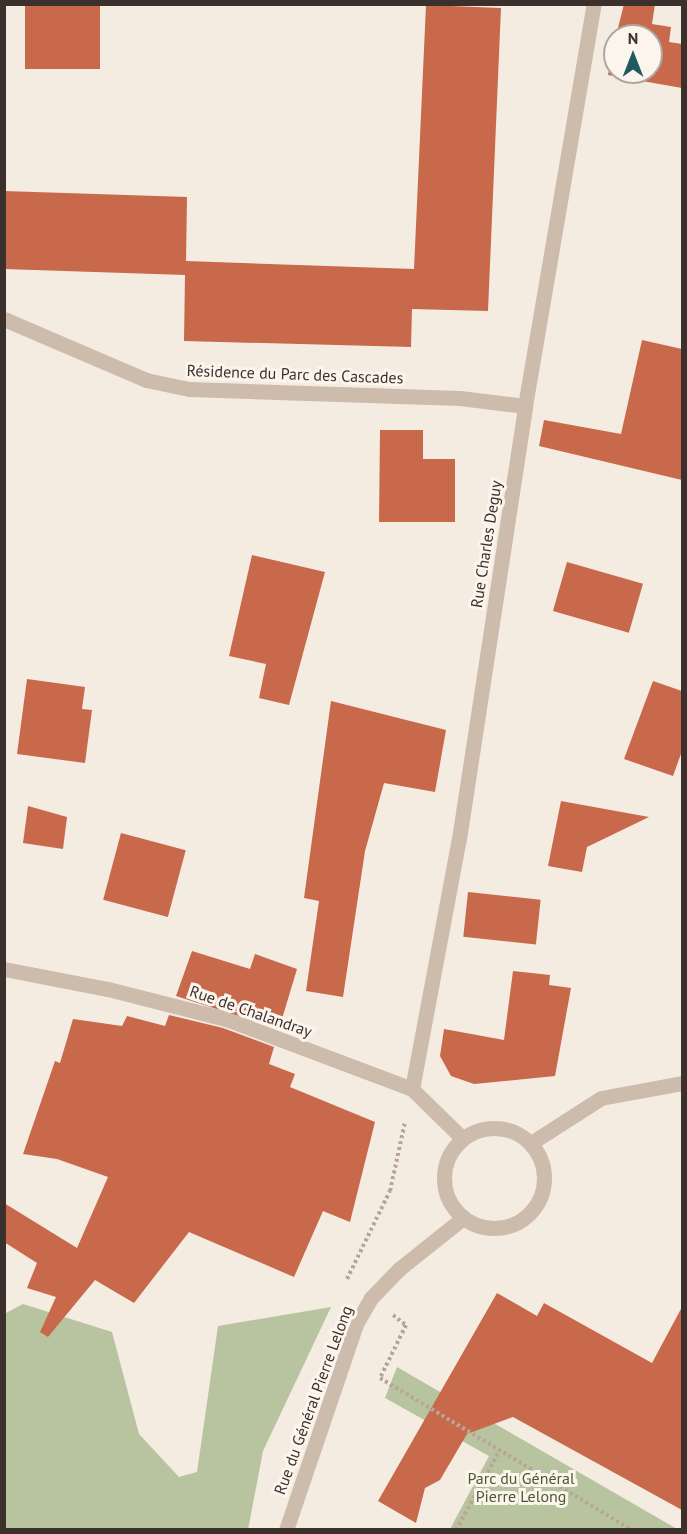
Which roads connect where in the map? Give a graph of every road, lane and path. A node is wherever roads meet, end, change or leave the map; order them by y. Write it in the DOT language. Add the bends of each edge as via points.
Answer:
graph roads {
  1 [pos="594,4"];
  2 [pos="4,319"];
  3 [pos="525,406"];
  4 [pos="4,969"];
  5 [pos="682,1083"];
  6 [pos="412,1089"];
  7 [pos="463,1139"];
  8 [pos="531,1143"];
  9 [pos="464,1218"];
  10 [pos="371,1298"];
  11 [pos="500,1450"];
  12 [pos="286,1530"];
  13 [pos="456,1530"];
  14 [pos="632,1530"];
  1 -- 3 [label="street, Rue Charles Deguy"];
  2 -- 3 [label="street, Résidence du Parc des Cascades" via="146,380 189,389 460,398"];
  3 -- 6 [label="street, Rue Charles Deguy" via="459,839"];
  4 -- 6 [label="street, Rue de Chalandray" via="193,1009"];
  5 -- 8 [label="street" via="601,1098"];
  6 -- 7 [label="street, Rue de Chalandray"];
  6 -- 10 [label="path" via="390,1191 346,1278"];
  7 -- 8 [label="street" via="475,1132 505,1129"];
  7 -- 9 [label="street" via="452,1150 444,1179 453,1207"];
  8 -- 9 [label="street" via="539,1156 544,1186 531,1212 506,1227 491,1228"];
  9 -- 10 [label="street, Rue du Général Pierre Lelong" via="399,1269"];
  10 -- 11 [label="path" via="406,1325 380,1378"];
  10 -- 12 [label="street, Rue du Général Pierre Lelong" via="356,1324"];
  11 -- 13 [label="path"];
  11 -- 14 [label="path"];
}
